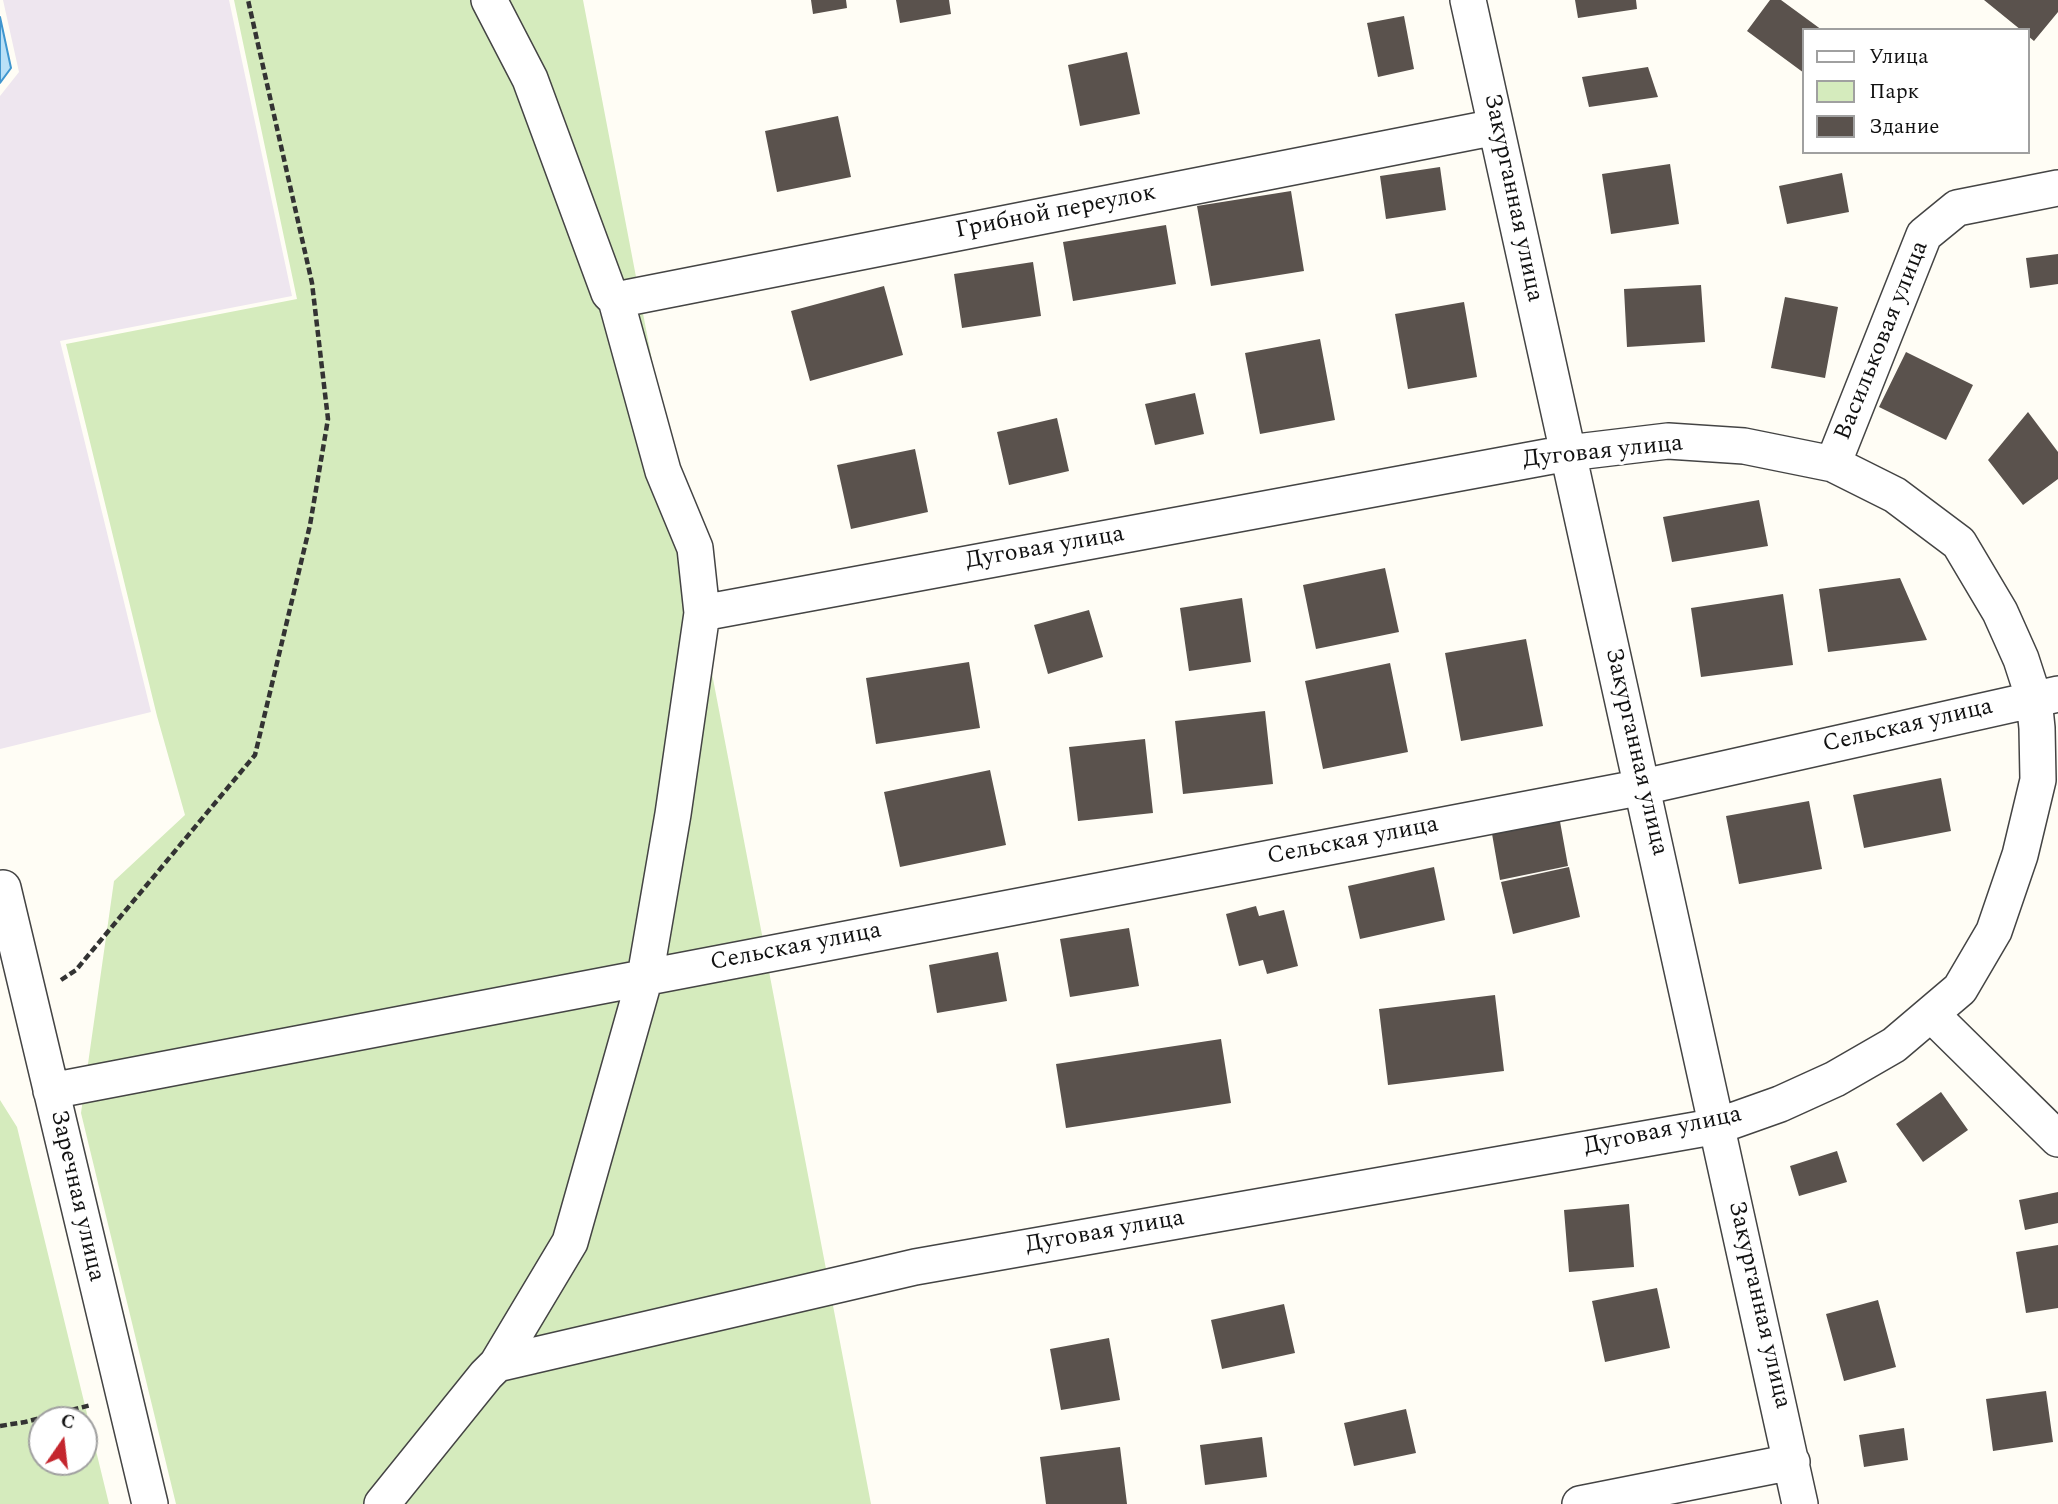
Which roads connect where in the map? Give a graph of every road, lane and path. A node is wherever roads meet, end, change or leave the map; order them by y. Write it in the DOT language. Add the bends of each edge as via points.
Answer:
graph roads {
  1 [pos="248,0"];
  2 [pos="489,0"];
  3 [pos="1468,0"];
  4 [pos="1496,127"];
  5 [pos="2058,188"];
  6 [pos="616,300"];
  7 [pos="1568,453"];
  8 [pos="1833,464"];
  9 [pos="702,613"];
  10 [pos="2046,696"];
  11 [pos="1643,787"];
  12 [pos="3,888"];
  13 [pos="645,977"];
  14 [pos="30,1001"];
  15 [pos="1931,1014"];
  16 [pos="51,1091"];
  17 [pos="1718,1126"];
  18 [pos="2058,1139"];
  19 [pos="497,1364"];
  20 [pos="124,1396"];
  21 [pos="0,1426"];
  22 [pos="1793,1462"];
  23 [pos="150,1504"];
  24 [pos="382,1504"];
  25 [pos="1580,1504"];
  26 [pos="1800,1504"];
  1 -- 14 [label="path" via="312,283 328,419 310,525 255,755 76,970"];
  2 -- 6 [label="street" via="530,79 609,293"];
  3 -- 4 [label="street, Закурганная улица"];
  4 -- 6 [label="street, Грибной переулок"];
  4 -- 7 [label="street, Закурганная улица"];
  5 -- 8 [label="street, Васильковая улица" via="1958,208 1924,234"];
  6 -- 9 [label="street" via="663,471 695,548"];
  7 -- 8 [label="street, Дуговая улица" via="1668,441 1744,446"];
  7 -- 9 [label="street, Дуговая улица"];
  7 -- 11 [label="street, Закурганная улица"];
  8 -- 10 [label="street, Дуговая улица" via="1895,495 1959,544"];
  9 -- 13 [label="street"];
  10 -- 11 [label="street, Сельская улица"];
  10 -- 15 [label="street, Дуговая улица" via="2037,728 2038,780 2021,855 1994,931 1960,989"];
  11 -- 13 [label="street, Сельская улица"];
  11 -- 17 [label="street, Закурганная улица"];
  12 -- 14 [label="street, Заречная улица"];
  13 -- 16 [label="street, Сельская улица"];
  13 -- 19 [label="street" via="570,1242"];
  14 -- 16 [label="street, Заречная улица"];
  15 -- 17 [label="street, Дуговая улица" via="1894,1045 1835,1079"];
  15 -- 18 [label="street"];
  16 -- 20 [label="street, Заречная улица"];
  17 -- 19 [label="street, Дуговая улица" via="915,1267"];
  17 -- 22 [label="street, Закурганная улица"];
  19 -- 24 [label="street"];
  20 -- 21 [label="path"];
  20 -- 23 [label="street, Заречная улица"];
  22 -- 25 [label="street"];
  22 -- 26 [label="street, Закурганная улица"];
}
